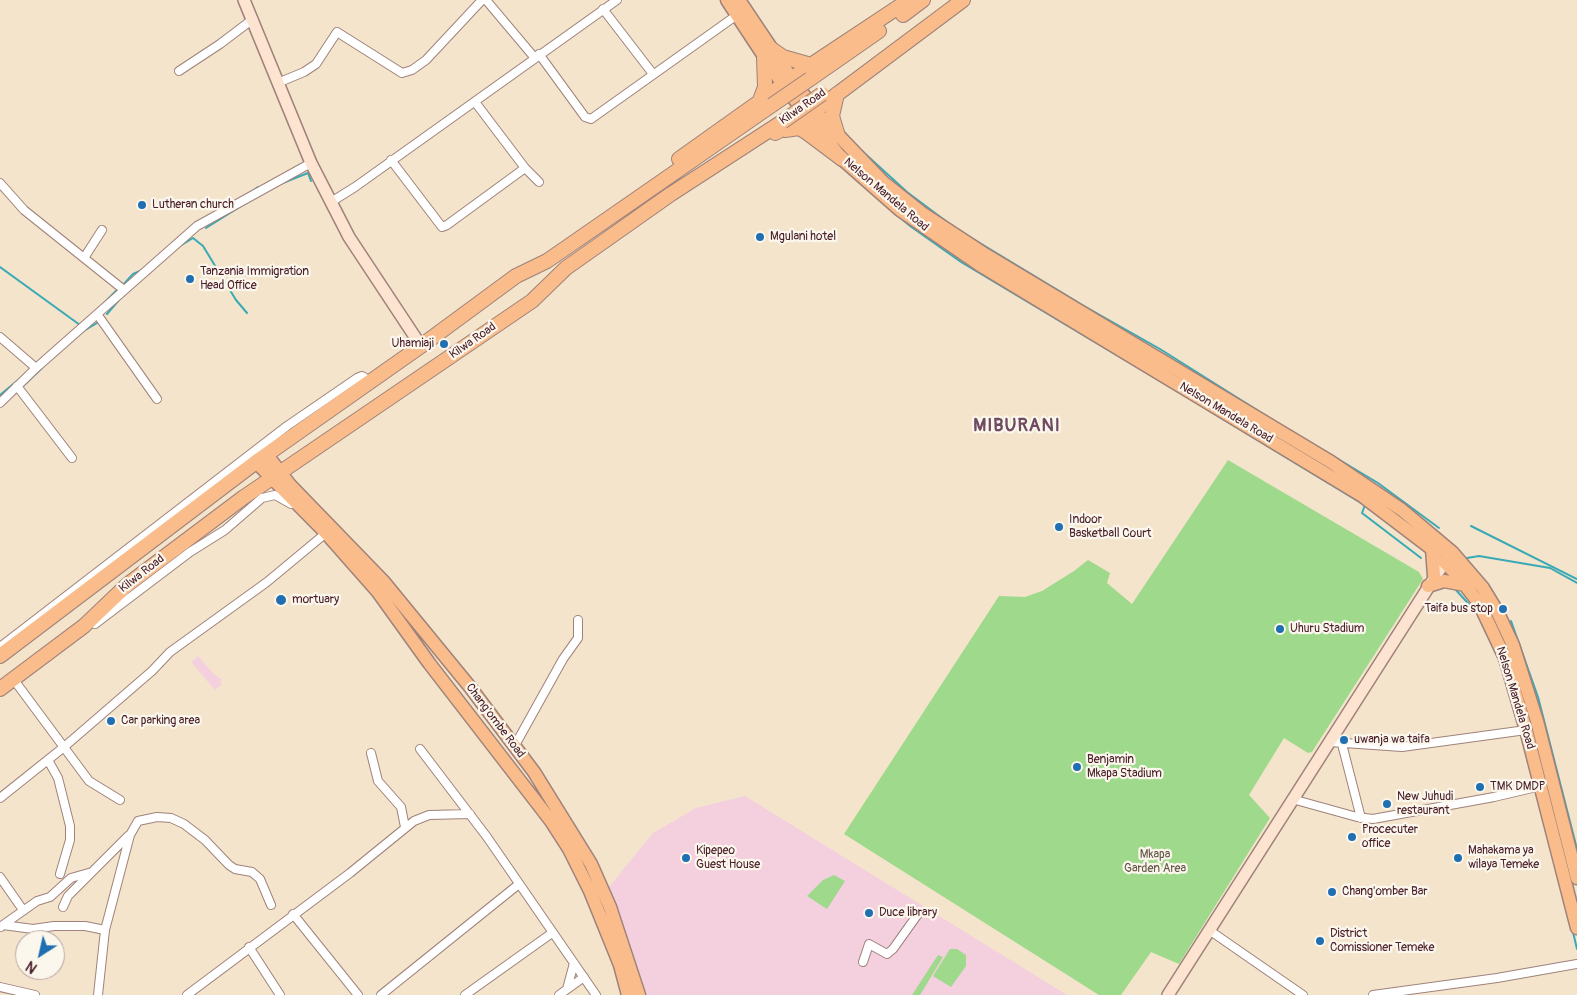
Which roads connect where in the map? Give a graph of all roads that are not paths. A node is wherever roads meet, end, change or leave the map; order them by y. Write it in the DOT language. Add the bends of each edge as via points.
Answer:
graph roads {
  1 [pos="244,0"];
  2 [pos="482,0"];
  3 [pos="486,0"];
  4 [pos="617,0"];
  5 [pos="726,0"];
  6 [pos="739,0"];
  7 [pos="909,0"];
  8 [pos="923,0"];
  9 [pos="952,0"];
  10 [pos="963,0"];
  11 [pos="603,9"];
  12 [pos="737,15"];
  13 [pos="253,19"];
  14 [pos="767,53"];
  15 [pos="536,56"];
  16 [pos="812,65"];
  17 [pos="179,71"];
  18 [pos="653,74"];
  19 [pos="280,82"];
  20 [pos="787,82"];
  21 [pos="838,94"];
  22 [pos="475,102"];
  23 [pos="766,104"];
  24 [pos="812,113"];
  25 [pos="780,127"];
  26 [pos="838,136"];
  27 [pos="842,159"];
  28 [pos="391,160"];
  29 [pos="311,163"];
  30 [pos="526,168"];
  31 [pos="539,182"];
  32 [pos="0,183"];
  33 [pos="331,202"];
  34 [pos="102,230"];
  35 [pos="84,258"];
  36 [pos="124,290"];
  37 [pos="97,314"];
  38 [pos="0,337"];
  39 [pos="421,346"];
  40 [pos="36,368"];
  41 [pos="370,381"];
  42 [pos="17,386"];
  43 [pos="157,399"];
  44 [pos="0,403"];
  45 [pos="72,458"];
  46 [pos="262,459"];
  47 [pos="292,463"];
  48 [pos="275,474"];
  49 [pos="257,488"];
  50 [pos="288,490"];
  51 [pos="304,511"];
  52 [pos="326,533"];
  53 [pos="1432,549"];
  54 [pos="1448,557"];
  55 [pos="1431,581"];
  56 [pos="1465,585"];
  57 [pos="578,620"];
  58 [pos="0,636"];
  59 [pos="3,649"];
  60 [pos="14,679"];
  61 [pos="0,689"];
  62 [pos="1526,730"];
  63 [pos="1336,743"];
  64 [pos="64,747"];
  65 [pos="514,747"];
  66 [pos="420,749"];
  67 [pos="371,753"];
  68 [pos="48,760"];
  69 [pos="1541,786"];
  70 [pos="0,798"];
  71 [pos="1292,799"];
  72 [pos="120,800"];
  73 [pos="470,814"];
  74 [pos="1361,818"];
  75 [pos="404,828"];
  76 [pos="130,835"];
  77 [pos="92,872"];
  78 [pos="60,874"];
  79 [pos="0,877"];
  80 [pos="1577,878"];
  81 [pos="519,884"];
  82 [pos="272,905"];
  83 [pos="63,907"];
  84 [pos="23,910"];
  85 [pos="293,914"];
  86 [pos="918,914"];
  87 [pos="2,927"];
  88 [pos="1577,928"];
  89 [pos="105,930"];
  90 [pos="1210,930"];
  91 [pos="552,933"];
  92 [pos="250,947"];
  93 [pos="863,962"];
  94 [pos="574,963"];
  95 [pos="1577,964"];
  96 [pos="584,977"];
  97 [pos="0,987"];
  98 [pos="568,989"];
  99 [pos="1173,993"];
  100 [pos="35,995"];
  101 [pos="98,995"];
  102 [pos="187,995"];
  103 [pos="280,995"];
  104 [pos="358,995"];
  105 [pos="381,995"];
  106 [pos="465,995"];
  107 [pos="559,995"];
  108 [pos="596,995"];
  109 [pos="628,995"];
  110 [pos="639,995"];
  111 [pos="1303,995"];
  112 [pos="1374,995"];
  1 -- 13 [label="street"];
  2 -- 19 [label="street" via="426,60 412,70 402,72 337,32 316,64"];
  3 -- 15 [label="street"];
  4 -- 11 [label="street"];
  5 -- 12 [label="main road, Nelson Mandela Road"];
  6 -- 14 [label="main road, Nelson Mandela Road"];
  7 -- 16 [label="highway"];
  8 -- 23 [label="highway, Kilwa Road, bridge" via="810,79"];
  9 -- 25 [label="highway, Kilwa Road, bridge"];
  10 -- 21 [label="highway"];
  11 -- 15 [label="street"];
  11 -- 18 [label="street"];
  12 -- 14 [label="main road, Nelson Mandela Road"];
  12 -- 18 [label="street"];
  13 -- 17 [label="street"];
  13 -- 19 [label="street"];
  14 -- 16 [label="highway"];
  14 -- 20 [label="main road, Nelson Mandela Road"];
  14 -- 23 [label="highway"];
  15 -- 18 [label="street" via="591,120"];
  15 -- 22 [label="street"];
  16 -- 20 [label="highway"];
  19 -- 29 [label="street"];
  20 -- 23 [label="highway"];
  20 -- 24 [label="main road, Nelson Mandela Road"];
  21 -- 24 [label="highway"];
  21 -- 26 [label="highway" via="832,116"];
  22 -- 28 [label="street"];
  22 -- 30 [label="street"];
  23 -- 39 [label="highway, Kilwa Road" via="547,261 516,276"];
  24 -- 25 [label="highway"];
  24 -- 26 [label="main road, Nelson Mandela Road"];
  24 -- 27 [label="main road, Nelson Mandela Road"];
  25 -- 27 [label="highway" via="799,128 811,134"];
  25 -- 47 [label="highway, Kilwa Road" via="671,194 566,268 532,301"];
  26 -- 54 [label="main road, Nelson Mandela Road" via="883,182 944,229 1331,462 1402,510"];
  27 -- 53 [label="main road, Nelson Mandela Road" via="900,210 941,240 1362,495"];
  28 -- 30 [label="street" via="442,227"];
  28 -- 33 [label="street"];
  29 -- 33 [label="street"];
  29 -- 36 [label="street" via="197,226"];
  30 -- 31 [label="street"];
  32 -- 35 [label="street" via="24,210"];
  33 -- 39 [label="street" via="349,237"];
  34 -- 35 [label="street"];
  35 -- 36 [label="street"];
  36 -- 37 [label="street"];
  37 -- 40 [label="street"];
  37 -- 43 [label="street"];
  38 -- 40 [label="street"];
  39 -- 41 [label="highway, Kilwa Road"];
  40 -- 42 [label="street"];
  41 -- 46 [label="highway, Kilwa Road"];
  41 -- 59 [label="street" via="362,376 357,378 287,426"];
  42 -- 44 [label="street"];
  42 -- 45 [label="street"];
  46 -- 48 [label="main road, Chang'ombe Road"];
  46 -- 59 [label="highway, Kilwa Road"];
  47 -- 48 [label="highway, Kilwa Road"];
  47 -- 50 [label="main road" via="288,471"];
  48 -- 49 [label="highway, Kilwa Road"];
  48 -- 50 [label="main road, Chang'ombe Road"];
  49 -- 50 [label="main road, Chang'ombe Road"];
  49 -- 60 [label="highway, Kilwa Road" via="127,585 84,626"];
  50 -- 51 [label="main road, Chang'ombe Road"];
  50 -- 65 [label="main road, Chang'ombe Road" via="384,582"];
  51 -- 52 [label="main road, Chang'ombe Road"];
  51 -- 60 [label="street" via="275,495 262,498 226,530"];
  52 -- 64 [label="street" via="267,582 170,652"];
  52 -- 109 [label="main road, Chang'ombe Road" via="378,592 560,834 590,891 620,965"];
  53 -- 54 [label="main road, Nelson Mandela Road"];
  53 -- 55 [label="main road"];
  54 -- 55 [label="street"];
  54 -- 56 [label="main road, Nelson Mandela Road"];
  54 -- 80 [label="main road, Nelson Mandela Road" via="1483,588 1513,646 1537,721"];
  55 -- 56 [label="main road"];
  55 -- 63 [label="street"];
  56 -- 62 [label="main road, Nelson Mandela Road" via="1488,620 1505,658"];
  57 -- 65 [label="street" via="578,638"];
  58 -- 59 [label="street"];
  60 -- 61 [label="highway, Kilwa Road"];
  60 -- 64 [label="street"];
  62 -- 63 [label="street" via="1402,747"];
  62 -- 69 [label="main road, Nelson Mandela Road"];
  63 -- 71 [label="street"];
  63 -- 74 [label="street"];
  64 -- 68 [label="street"];
  64 -- 72 [label="street" via="89,781"];
  65 -- 110 [label="main road, Chang'ombe Road" via="560,812 591,864 610,907"];
  66 -- 73 [label="street"];
  67 -- 75 [label="street" via="378,781 401,807"];
  68 -- 70 [label="street"];
  68 -- 78 [label="street" via="58,778 70,826 70,840"];
  69 -- 74 [label="street" via="1390,817"];
  69 -- 88 [label="main road, Nelson Mandela Road"];
  71 -- 74 [label="street"];
  71 -- 90 [label="street"];
  73 -- 75 [label="street" via="429,815"];
  73 -- 81 [label="street"];
  75 -- 85 [label="street"];
  76 -- 77 [label="street"];
  76 -- 82 [label="street" via="138,821 144,819 171,818 184,824 235,868 252,872 260,879"];
  76 -- 89 [label="street"];
  77 -- 83 [label="street" via="68,896"];
  77 -- 84 [label="street" via="70,878 50,897"];
  79 -- 84 [label="street"];
  81 -- 91 [label="street"];
  81 -- 105 [label="street"];
  84 -- 87 [label="street"];
  85 -- 92 [label="street"];
  85 -- 104 [label="street"];
  86 -- 93 [label="street" via="893,949 887,954 869,944"];
  87 -- 89 [label="street" via="33,930 85,926"];
  89 -- 101 [label="street"];
  90 -- 99 [label="street"];
  90 -- 111 [label="street"];
  91 -- 94 [label="street"];
  91 -- 106 [label="street"];
  92 -- 102 [label="street"];
  92 -- 103 [label="street"];
  94 -- 96 [label="street"];
  94 -- 98 [label="street"];
  95 -- 112 [label="street"];
  96 -- 98 [label="street"];
  96 -- 108 [label="street"];
  97 -- 100 [label="street"];
  98 -- 107 [label="street"];
}
